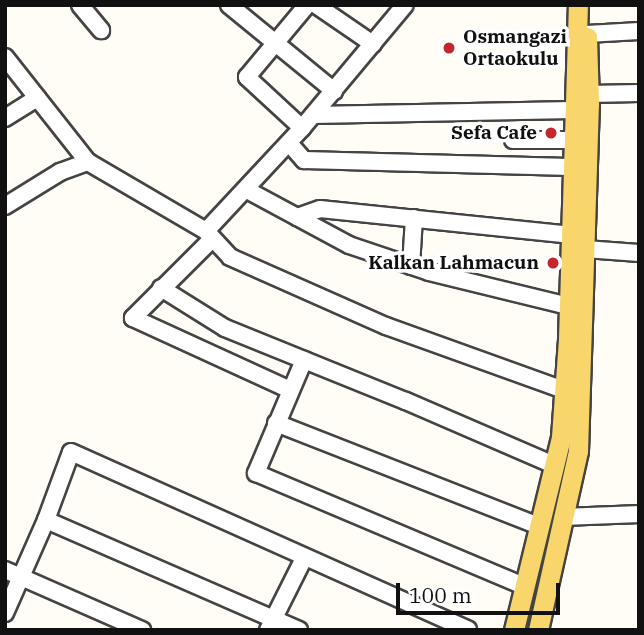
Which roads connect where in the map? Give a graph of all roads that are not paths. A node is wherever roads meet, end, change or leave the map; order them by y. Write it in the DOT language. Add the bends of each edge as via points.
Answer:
graph roads {
  1 [pos="80,5"];
  2 [pos="229,5"];
  3 [pos="307,5"];
  4 [pos="316,5"];
  5 [pos="405,5"];
  6 [pos="578,5"];
  7 [pos="586,5"];
  8 [pos="101,30"];
  9 [pos="639,31"];
  10 [pos="587,34"];
  11 [pos="277,43"];
  12 [pos="373,44"];
  13 [pos="5,57"];
  14 [pos="334,91"];
  15 [pos="639,93"];
  16 [pos="589,94"];
  17 [pos="37,98"];
  18 [pos="573,110"];
  19 [pos="313,115"];
  20 [pos="5,118"];
  21 [pos="302,128"];
  22 [pos="513,140"];
  23 [pos="572,140"];
  24 [pos="289,142"];
  25 [pos="88,162"];
  26 [pos="572,167"];
  27 [pos="247,190"];
  28 [pos="5,206"];
  29 [pos="297,217"];
  30 [pos="415,218"];
  31 [pos="209,235"];
  32 [pos="570,235"];
  33 [pos="585,249"];
  34 [pos="639,253"];
  35 [pos="411,266"];
  36 [pos="161,288"];
  37 [pos="569,306"];
  38 [pos="304,360"];
  39 [pos="290,390"];
  40 [pos="564,390"];
  41 [pos="276,422"];
  42 [pos="554,465"];
  43 [pos="639,514"];
  44 [pos="564,517"];
  45 [pos="46,520"];
  46 [pos="539,526"];
  47 [pos="304,558"];
  48 [pos="5,570"];
  49 [pos="21,577"];
  50 [pos="524,586"];
  51 [pos="5,612"];
  52 [pos="270,624"];
  53 [pos="142,630"];
  54 [pos="299,630"];
  55 [pos="468,630"];
  56 [pos="514,630"];
  57 [pos="538,630"];
  1 -- 8 [label="street"];
  2 -- 11 [label="street"];
  3 -- 11 [label="street"];
  4 -- 12 [label="street"];
  5 -- 12 [label="street"];
  6 -- 18 [label="main road"];
  7 -- 10 [label="main road"];
  9 -- 10 [label="street"];
  10 -- 16 [label="main road"];
  11 -- 14 [label="street"];
  11 -- 21 [label="street" via="247,77"];
  12 -- 14 [label="street"];
  13 -- 17 [label="street"];
  14 -- 19 [label="street"];
  15 -- 16 [label="street"];
  16 -- 33 [label="main road"];
  17 -- 20 [label="street"];
  17 -- 25 [label="street"];
  18 -- 19 [label="street"];
  18 -- 23 [label="main road"];
  19 -- 21 [label="street"];
  21 -- 24 [label="street"];
  22 -- 23 [label="street"];
  23 -- 26 [label="main road"];
  24 -- 26 [label="street" via="304,160"];
  24 -- 27 [label="street"];
  25 -- 28 [label="street" via="60,172"];
  25 -- 31 [label="street"];
  26 -- 32 [label="main road"];
  27 -- 29 [label="street"];
  27 -- 31 [label="street"];
  29 -- 30 [label="street" via="320,209"];
  29 -- 35 [label="street" via="349,245"];
  30 -- 32 [label="street"];
  30 -- 35 [label="street"];
  31 -- 36 [label="street"];
  31 -- 40 [label="street" via="230,257 386,327"];
  32 -- 37 [label="main road"];
  33 -- 34 [label="street"];
  33 -- 44 [label="main road" via="578,452"];
  35 -- 37 [label="street"];
  36 -- 38 [label="street" via="225,328"];
  36 -- 39 [label="street" via="133,318"];
  37 -- 40 [label="main road"];
  38 -- 39 [label="street"];
  38 -- 42 [label="street"];
  39 -- 41 [label="street"];
  40 -- 42 [label="main road"];
  41 -- 46 [label="street"];
  41 -- 50 [label="street" via="256,474"];
  42 -- 46 [label="main road"];
  43 -- 44 [label="street"];
  44 -- 57 [label="main road"];
  45 -- 47 [label="street" via="71,452"];
  45 -- 49 [label="street"];
  45 -- 52 [label="street"];
  46 -- 50 [label="main road"];
  47 -- 52 [label="street"];
  47 -- 55 [label="street"];
  48 -- 49 [label="street"];
  49 -- 51 [label="street"];
  49 -- 53 [label="street"];
  50 -- 56 [label="main road"];
  52 -- 54 [label="street"];
}
